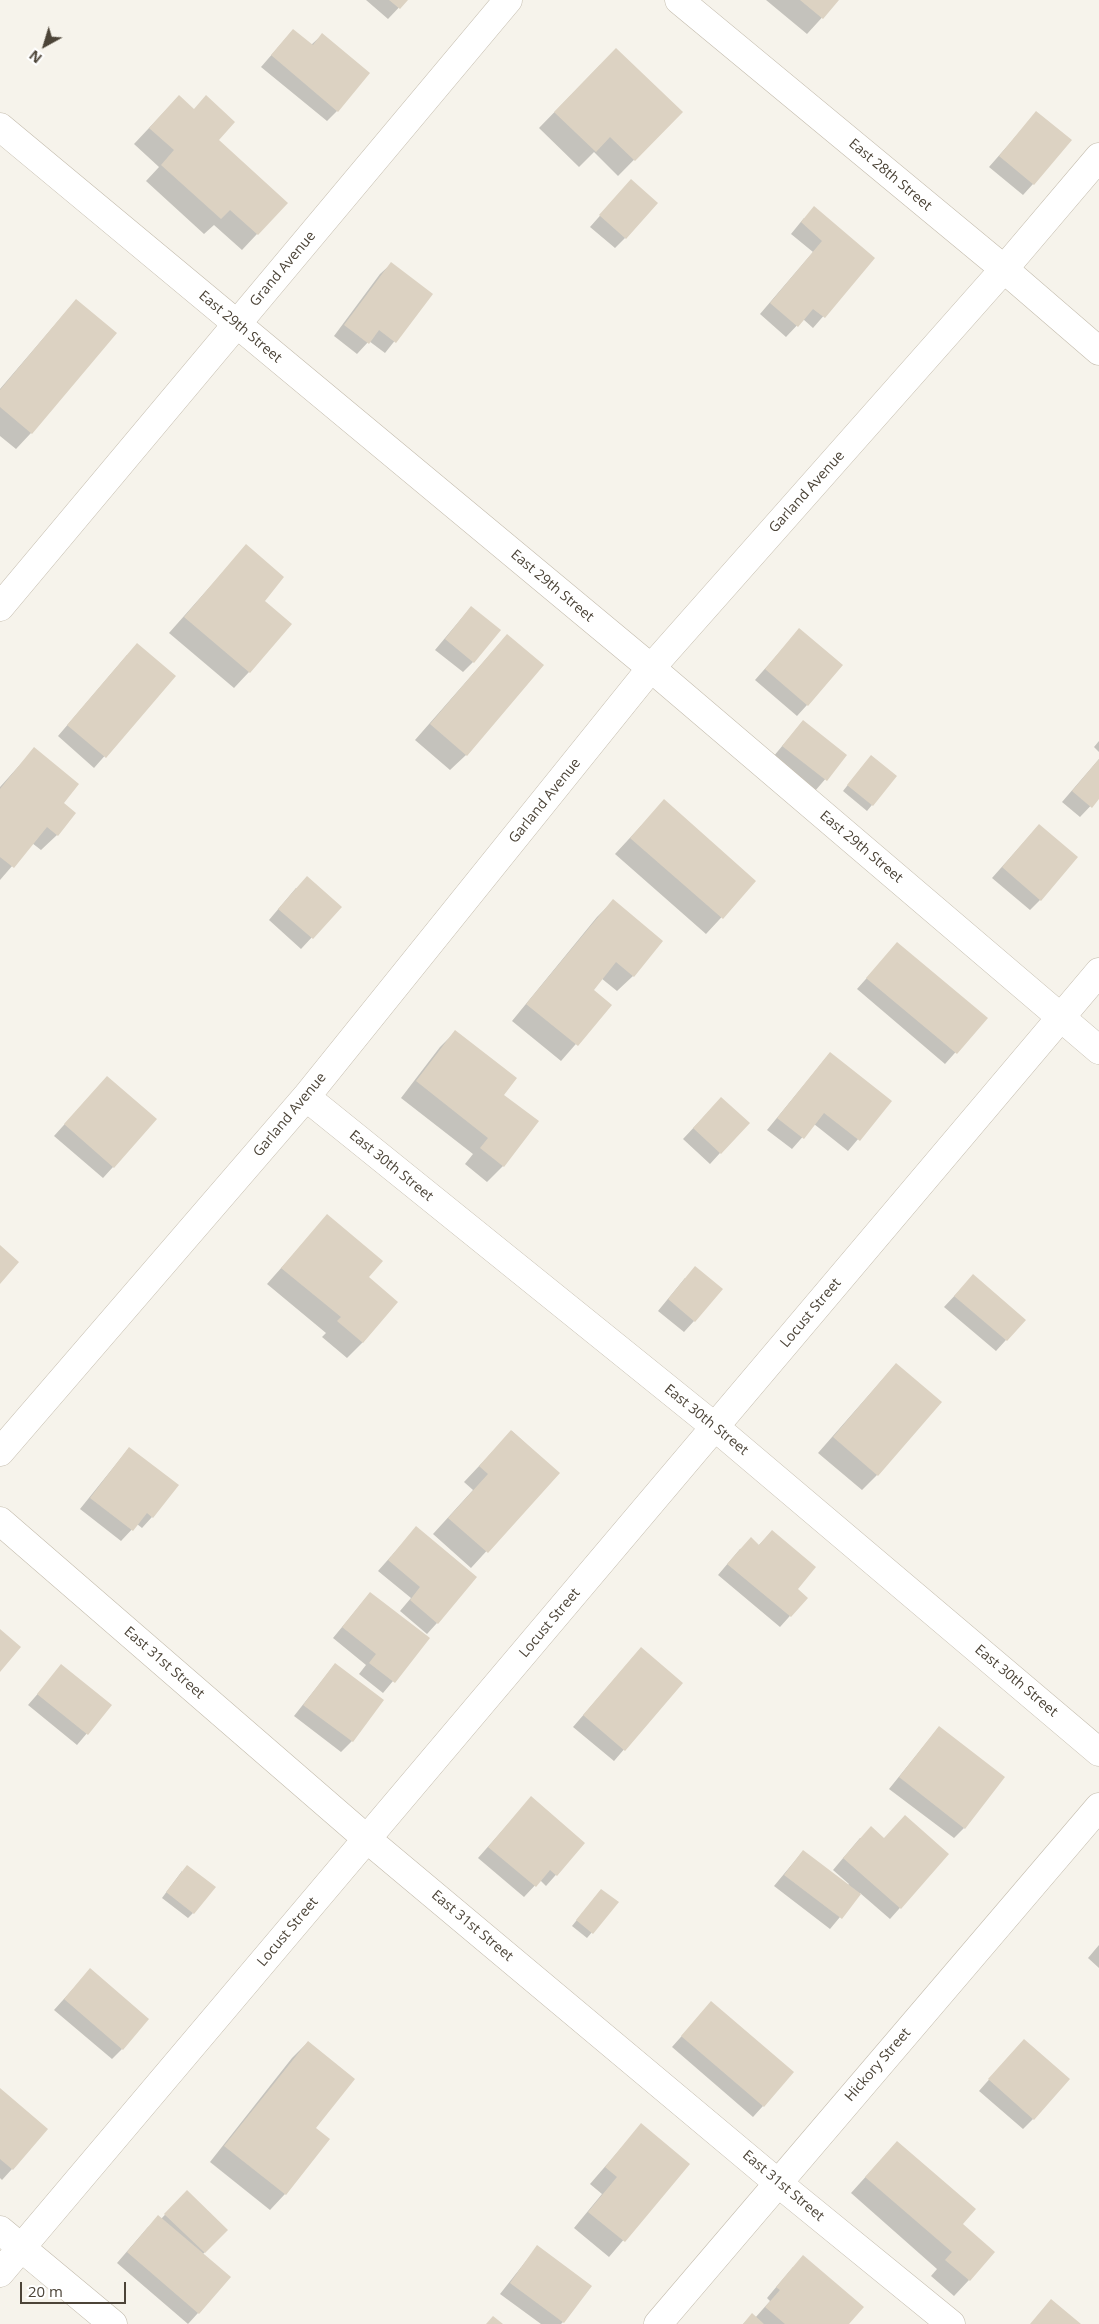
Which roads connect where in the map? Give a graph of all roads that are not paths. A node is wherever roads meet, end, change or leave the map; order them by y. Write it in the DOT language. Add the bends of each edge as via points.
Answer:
graph roads {
  1 [pos="508,0"];
  2 [pos="679,0"];
  3 [pos="0,127"];
  4 [pos="1099,157"];
  5 [pos="1004,269"];
  6 [pos="237,324"];
  7 [pos="1099,351"];
  8 [pos="0,607"];
  9 [pos="651,668"];
  10 [pos="1099,972"];
  11 [pos="1060,1018"];
  12 [pos="1099,1050"];
  13 [pos="306,1097"];
  14 [pos="715,1427"];
  15 [pos="0,1452"];
  16 [pos="0,1520"];
  17 [pos="1099,1752"];
  18 [pos="1099,1807"];
  19 [pos="367,1839"];
  20 [pos="778,2183"];
  21 [pos="0,2230"];
  22 [pos="22,2248"];
  23 [pos="0,2273"];
  24 [pos="113,2324"];
  25 [pos="658,2324"];
  26 [pos="951,2324"];
  1 -- 6 [label="street, Grand Avenue"];
  2 -- 5 [label="street, East 28th Street"];
  3 -- 6 [label="street, East 29th Street"];
  4 -- 5 [label="street, Garland Avenue"];
  5 -- 7 [label="street, East 28th Street"];
  5 -- 9 [label="street, Garland Avenue"];
  6 -- 8 [label="street, Grand Avenue"];
  6 -- 9 [label="street, East 29th Street"];
  9 -- 11 [label="street, East 29th Street"];
  9 -- 13 [label="street, Garland Avenue"];
  10 -- 11 [label="street, Locust Street"];
  11 -- 12 [label="street, East 29th Street"];
  11 -- 14 [label="street, Locust Street"];
  13 -- 14 [label="street, East 30th Street"];
  13 -- 15 [label="street, Garland Avenue"];
  14 -- 17 [label="street, East 30th Street"];
  14 -- 19 [label="street, Locust Street"];
  16 -- 19 [label="street, East 31st Street"];
  18 -- 20 [label="street, Hickory Street"];
  19 -- 20 [label="street, East 31st Street"];
  19 -- 22 [label="street, Locust Street"];
  20 -- 25 [label="street, Hickory Street"];
  20 -- 26 [label="street, East 31st Street"];
  21 -- 22 [label="street"];
  22 -- 23 [label="street, Locust Street"];
  22 -- 24 [label="street"];
}
